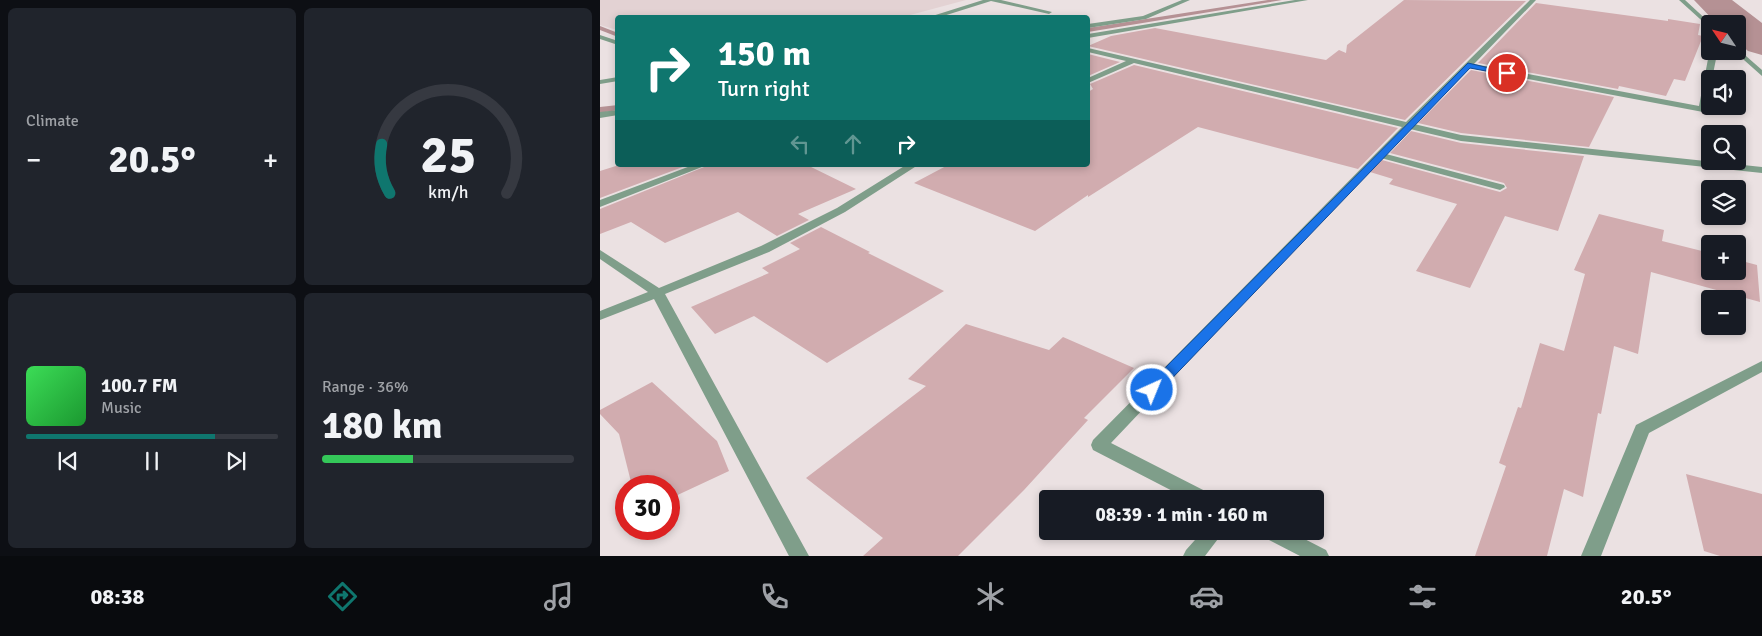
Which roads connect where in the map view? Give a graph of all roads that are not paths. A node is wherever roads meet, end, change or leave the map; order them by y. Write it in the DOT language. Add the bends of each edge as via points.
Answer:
graph roads {
  1 [pos="989,0"];
  2 [pos="993,0"];
  3 [pos="1187,0"];
  4 [pos="1304,0"];
  5 [pos="1533,0"];
  6 [pos="1682,0"];
  7 [pos="1048,12"];
  8 [pos="938,15"];
  9 [pos="1701,18"];
  10 [pos="1090,26"];
  11 [pos="1090,36"];
  12 [pos="600,37"];
  13 [pos="615,42"];
  14 [pos="1090,50"];
  15 [pos="1746,59"];
  16 [pos="1132,60"];
  17 [pos="1712,60"];
  18 [pos="1468,65"];
  19 [pos="1762,74"];
  20 [pos="615,80"];
  21 [pos="1090,80"];
  22 [pos="600,82"];
  23 [pos="615,112"];
  24 [pos="600,115"];
  25 [pos="1408,125"];
  26 [pos="1380,155"];
  27 [pos="697,167"];
  28 [pos="910,167"];
  29 [pos="1762,170"];
  30 [pos="1500,187"];
  31 [pos="600,204"];
  32 [pos="600,254"];
  33 [pos="658,293"];
  34 [pos="600,316"];
  35 [pos="1762,366"];
  36 [pos="1187,490"];
  37 [pos="1206,540"];
  38 [pos="1288,540"];
  39 [pos="799,556"];
  40 [pos="1193,556"];
  41 [pos="1319,556"];
  42 [pos="1591,556"];
  1 -- 8 [label="street"];
  2 -- 7 [label="street"];
  3 -- 10 [label="street" via="1144,18"];
  4 -- 11 [label="street"];
  5 -- 18 [label="street"];
  6 -- 9 [label="street"];
  12 -- 13 [label="street"];
  14 -- 16 [label="street"];
  15 -- 19 [label="street"];
  16 -- 21 [label="street"];
  16 -- 25 [label="street"];
  17 -- 18 [label="street" via="1703,109"];
  18 -- 25 [label="street"];
  20 -- 22 [label="street"];
  23 -- 24 [label="street"];
  25 -- 26 [label="street"];
  25 -- 29 [label="street" via="1461,138"];
  26 -- 30 [label="street"];
  26 -- 36 [label="street" via="1099,445"];
  27 -- 31 [label="street"];
  28 -- 33 [label="street" via="841,210 765,249"];
  32 -- 33 [label="street"];
  33 -- 34 [label="street"];
  33 -- 39 [label="street"];
  35 -- 42 [label="street" via="1642,429"];
  37 -- 40 [label="street"];
  38 -- 41 [label="street"];
}
